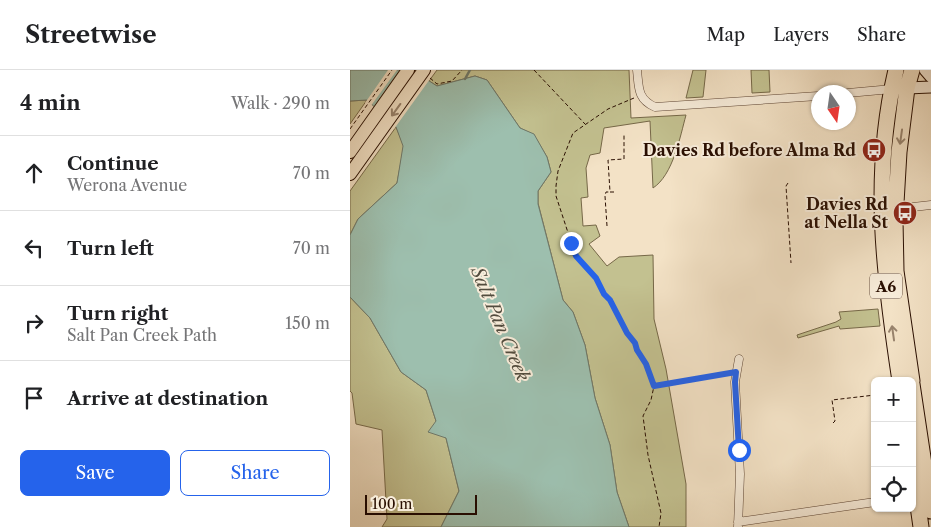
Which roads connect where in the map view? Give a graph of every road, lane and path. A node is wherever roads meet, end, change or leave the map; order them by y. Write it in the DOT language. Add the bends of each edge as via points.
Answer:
graph roads {
  1 [pos="392,70"];
  2 [pos="408,70"];
  3 [pos="462,70"];
  4 [pos="534,70"];
  5 [pos="637,70"];
  6 [pos="896,70"];
  7 [pos="912,70"];
  8 [pos="924,70"];
  9 [pos="425,72"];
  10 [pos="931,77"];
  11 [pos="931,87"];
  12 [pos="908,88"];
  13 [pos="892,89"];
  14 [pos="856,93"];
  15 [pos="640,95"];
  16 [pos="811,96"];
  17 [pos="586,124"];
  18 [pos="350,129"];
  19 [pos="624,134"];
  20 [pos="350,152"];
  21 [pos="350,174"];
  22 [pos="788,183"];
  23 [pos="610,192"];
  24 [pos="614,192"];
  25 [pos="931,206"];
  26 [pos="912,207"];
  27 [pos="607,226"];
  28 [pos="791,263"];
  29 [pos="739,358"];
  30 [pos="736,372"];
  31 [pos="899,377"];
  32 [pos="911,377"];
  33 [pos="654,386"];
  34 [pos="871,395"];
  35 [pos="916,422"];
  36 [pos="833,423"];
  37 [pos="913,467"];
  38 [pos="922,495"];
  39 [pos="871,503"];
  40 [pos="931,511"];
  41 [pos="738,524"];
  42 [pos="660,527"];
  43 [pos="921,527"];
  1 -- 18 [label="path"];
  2 -- 20 [label="main road"];
  3 -- 9 [label="path" via="452,81 438,84"];
  4 -- 17 [label="path"];
  5 -- 15 [label="street"];
  6 -- 13 [label="highway, A6"];
  7 -- 12 [label="highway, A6"];
  8 -- 10 [label="main road"];
  9 -- 21 [label="main road, one-way"];
  11 -- 12 [label="main road"];
  12 -- 13 [label="highway"];
  12 -- 32 [label="highway, A6, one-way" via="899,152 895,246"];
  13 -- 14 [label="street"];
  31 -- 13 [label="highway, A6, one-way" via="886,289 882,234 881,172"];
  15 -- 16 [label="street" via="647,104 655,107"];
  15 -- 17 [label="path" via="608,109"];
  17 -- 33 [label="path" via="573,133 567,147 558,171 556,196 576,256 610,300 646,364"];
  19 -- 23 [label="path" via="624,158 608,160"];
  22 -- 28 [label="path"];
  23 -- 24 [label="path"];
  23 -- 27 [label="path" via="605,196"];
  25 -- 26 [label="street"];
  29 -- 30 [label="street"];
  30 -- 33 [label="path"];
  30 -- 41 [label="street" via="740,480"];
  33 -- 42 [label="path" via="643,416 661,513"];
  34 -- 36 [label="path" via="832,400"];
  35 -- 38 [label="highway, A6"];
  37 -- 38 [label="highway, A6"];
  38 -- 40 [label="highway, A6"];
  38 -- 43 [label="highway, A6"];
  39 -- 41 [label="street"];
}
